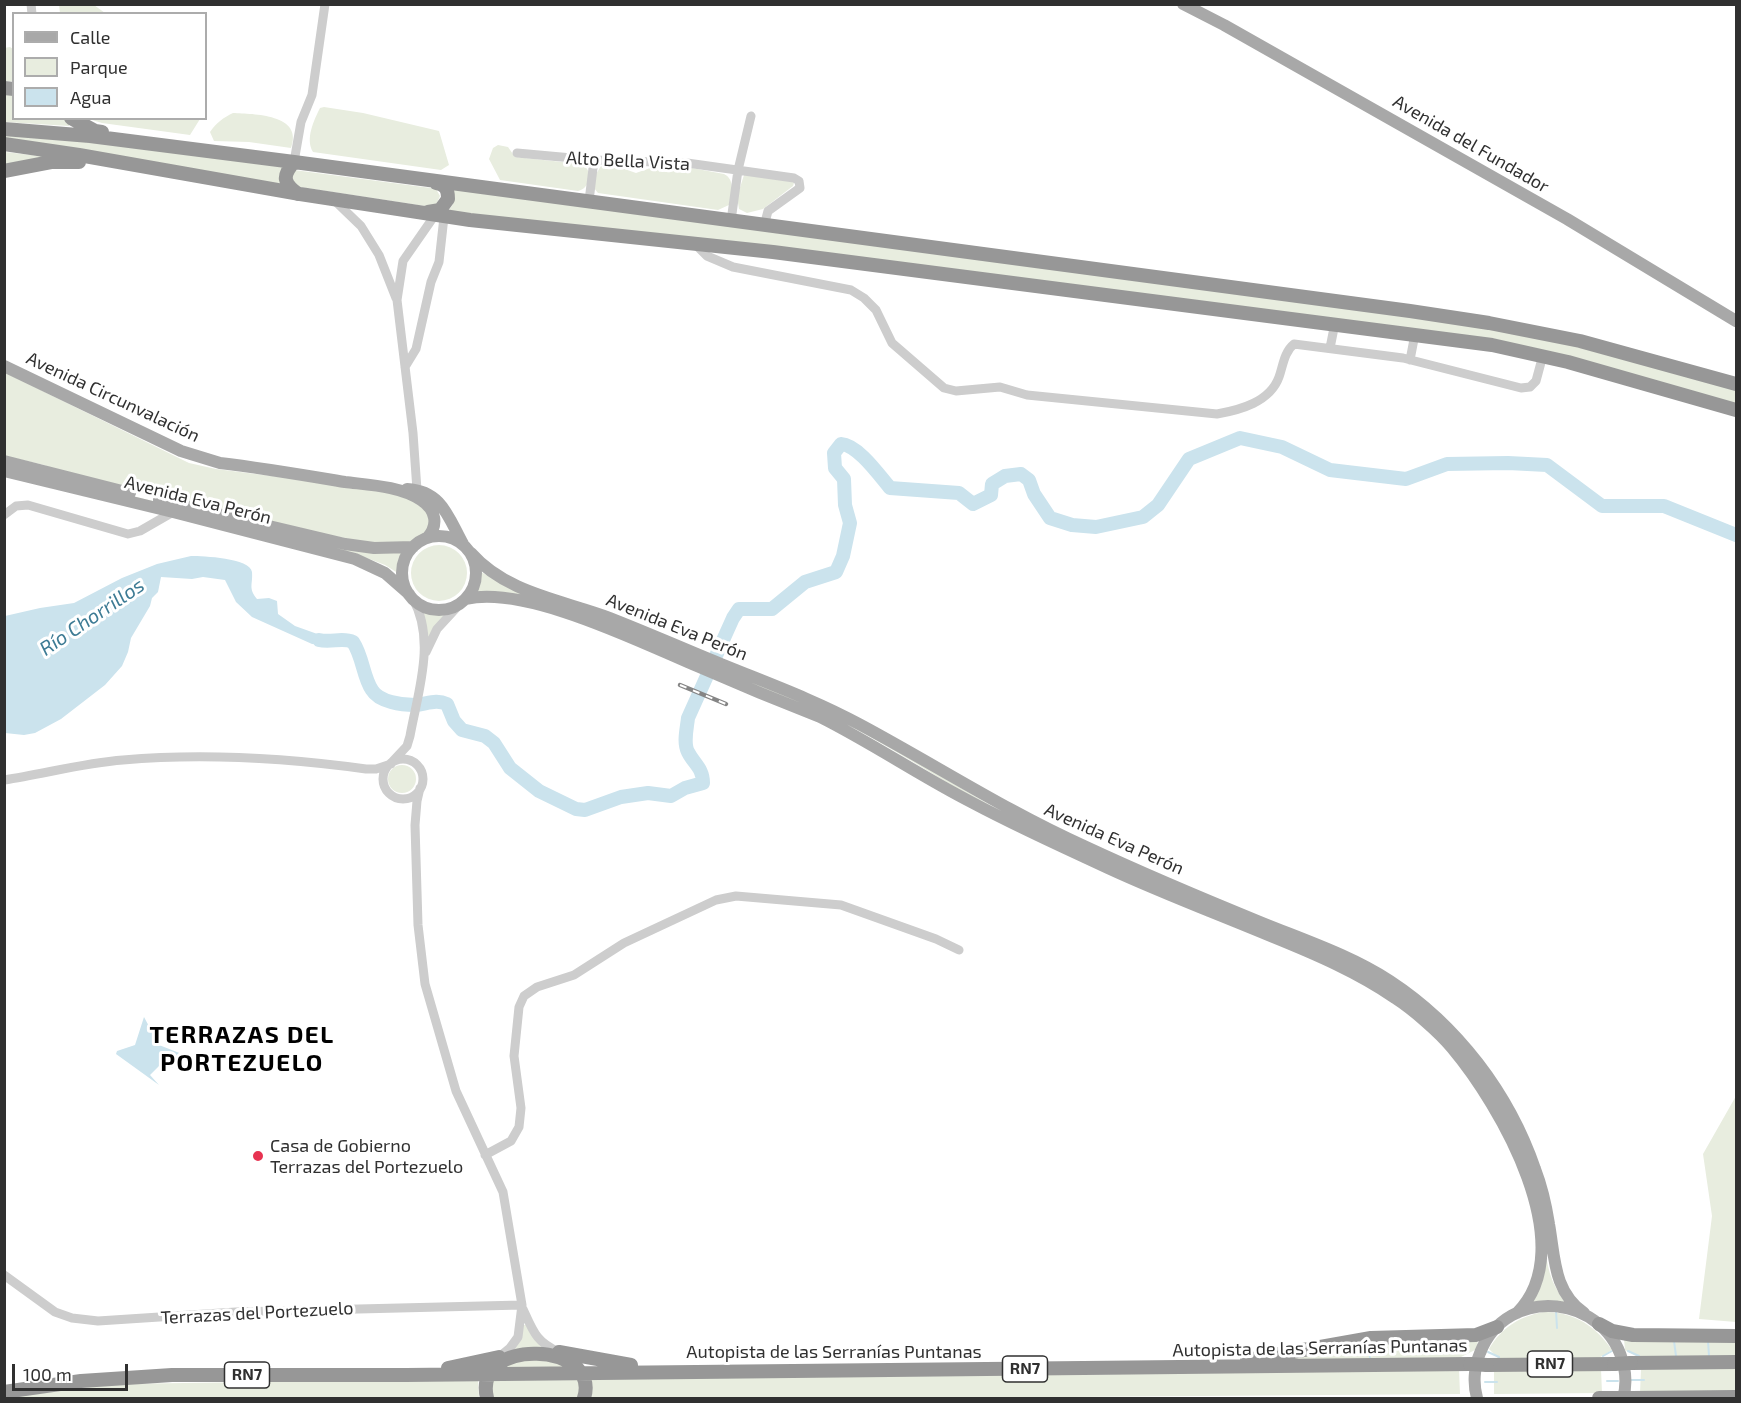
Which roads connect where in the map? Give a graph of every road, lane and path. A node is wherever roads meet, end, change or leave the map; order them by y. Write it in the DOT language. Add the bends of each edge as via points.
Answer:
graph roads {
  1 [pos="325,4"];
  2 [pos="1183,4"];
  3 [pos="751,116"];
  4 [pos="75,120"];
  5 [pos="4,129"];
  6 [pos="4,144"];
  7 [pos="175,146"];
  8 [pos="517,153"];
  9 [pos="594,160"];
  10 [pos="294,162"];
  11 [pos="738,170"];
  12 [pos="4,171"];
  13 [pos="196,176"];
  14 [pos="424,179"];
  15 [pos="300,194"];
  16 [pos="334,200"];
  17 [pos="589,201"];
  18 [pos="411,212"];
  19 [pos="439,216"];
  20 [pos="731,221"];
  21 [pos="764,226"];
  22 [pos="695,244"];
  23 [pos="397,300"];
  24 [pos="1737,321"];
  25 [pos="1335,323"];
  26 [pos="1415,334"];
  27 [pos="1330,348"];
  28 [pos="1543,356"];
  29 [pos="1410,360"];
  30 [pos="4,366"];
  31 [pos="405,367"];
  32 [pos="1737,384"];
  33 [pos="1737,410"];
  34 [pos="4,461"];
  35 [pos="4,471"];
  36 [pos="385,488"];
  37 [pos="417,490"];
  38 [pos="173,512"];
  39 [pos="4,515"];
  40 [pos="427,538"];
  41 [pos="413,547"];
  42 [pos="466,549"];
  43 [pos="411,596"];
  44 [pos="463,601"];
  45 [pos="684,654"];
  46 [pos="423,663"];
  47 [pos="740,678"];
  48 [pos="410,736"];
  49 [pos="392,763"];
  50 [pos="416,765"];
  51 [pos="366,769"];
  52 [pos="4,780"];
  53 [pos="384,786"];
  54 [pos="420,788"];
  55 [pos="398,799"];
  56 [pos="415,825"];
  57 [pos="959,950"];
  58 [pos="485,1155"];
  59 [pos="4,1275"];
  60 [pos="522,1306"];
  61 [pos="1517,1313"];
  62 [pos="1584,1313"];
  63 [pos="1599,1324"];
  64 [pos="1497,1327"];
  65 [pos="1737,1336"];
  66 [pos="558,1354"];
  67 [pos="500,1359"];
  68 [pos="1737,1362"];
  69 [pos="1082,1369"];
  70 [pos="675,1371"];
  71 [pos="490,1373"];
  72 [pos="580,1373"];
  73 [pos="406,1375"];
  74 [pos="4,1392"];
  75 [pos="1737,1397"];
  76 [pos="487,1398"];
  77 [pos="584,1398"];
  78 [pos="1477,1398"];
  79 [pos="1599,1398"];
  80 [pos="1614,1398"];
  81 [pos="1623,1398"];
  82 [pos="1632,1398"];
  1 -- 10 [label="street" via="312,97 301,122"];
  2 -- 24 [label="main road, Avenida del Fundador" via="1567,219"];
  3 -- 11 [label="street"];
  4 -- 7 [label="highway" via="95,131"];
  5 -- 7 [label="highway"];
  6 -- 13 [label="highway"];
  7 -- 10 [label="highway"];
  8 -- 9 [label="street, Alto Bella Vista"];
  9 -- 11 [label="street, Alto Bella Vista" via="687,163"];
  9 -- 17 [label="street"];
  10 -- 14 [label="highway"];
  10 -- 15 [label="highway" via="286,181 288,187"];
  11 -- 20 [label="street"];
  11 -- 21 [label="street, Alto Bella Vista" via="799,181 800,188 768,211"];
  12 -- 13 [label="highway" via="69,161"];
  13 -- 15 [label="highway"];
  14 -- 17 [label="highway"];
  14 -- 18 [label="highway" via="444,185 448,199 440,210"];
  15 -- 16 [label="highway"];
  16 -- 18 [label="highway"];
  16 -- 23 [label="street" via="361,226 379,255"];
  17 -- 20 [label="highway"];
  18 -- 19 [label="highway"];
  19 -- 22 [label="highway"];
  19 -- 23 [label="street" via="403,261"];
  19 -- 31 [label="street" via="439,262 416,349"];
  20 -- 21 [label="highway"];
  21 -- 32 [label="highway" via="1489,323 1601,346"];
  22 -- 25 [label="highway"];
  22 -- 27 [label="street" via="707,256 733,267 851,290 876,310 892,343 902,353 944,388 956,391 1000,387 1027,395 1217,414 1256,402 1270,391 1278,380 1288,349 1294,345"];
  23 -- 31 [label="street"];
  25 -- 26 [label="highway"];
  25 -- 27 [label="street"];
  26 -- 28 [label="highway"];
  26 -- 29 [label="street"];
  27 -- 29 [label="street"];
  28 -- 29 [label="street" via="1536,381 1521,388"];
  28 -- 33 [label="highway"];
  30 -- 36 [label="main road, Avenida Circunvalación" via="200,458"];
  31 -- 37 [label="street"];
  34 -- 41 [label="main road, Avenida Eva Perón" via="345,543 374,548"];
  35 -- 38 [label="main road, Avenida Eva Perón"];
  36 -- 37 [label="main road, Avenida Circunvalación"];
  36 -- 40 [label="main road, Avenida Circunvalación" via="414,496 432,509 435,525"];
  37 -- 42 [label="main road, Avenida Circunvalación" via="439,502"];
  38 -- 39 [label="street" via="128,534 28,505 16,506"];
  38 -- 43 [label="main road, Avenida Eva Perón" via="355,559 385,573"];
  40 -- 41 [label="main road"];
  40 -- 42 [label="main road" via="442,536 456,540"];
  41 -- 43 [label="main road" via="403,567 404,584"];
  42 -- 44 [label="main road" via="477,573 474,587"];
  42 -- 45 [label="main road, Avenida Eva Perón" via="490,572 510,584 609,618"];
  43 -- 44 [label="main road" via="435,610 453,608"];
  43 -- 46 [label="street" via="424,630"];
  44 -- 45 [label="main road, Avenida Eva Perón" via="492,596 527,601"];
  44 -- 46 [label="street" via="432,637"];
  45 -- 47 [label="main road, Avenida Eva Perón"];
  46 -- 48 [label="street"];
  47 -- 61 [label="main road, Avenida Eva Perón" via="847,731 970,802 1045,839 1351,970 1397,999 1453,1048 1500,1115 1525,1172 1543,1252 1534,1291"];
  47 -- 62 [label="main road, Avenida Eva Perón" via="817,704 858,723 1040,826 1343,956 1407,994 1460,1041 1506,1104 1528,1148 1540,1184 1558,1277 1570,1300"];
  48 -- 49 [label="street"];
  48 -- 50 [label="street"];
  49 -- 50 [label="street" via="406,760"];
  49 -- 51 [label="street"];
  49 -- 53 [label="street" via="384,772"];
  50 -- 54 [label="street" via="422,776"];
  51 -- 52 [label="street" via="298,761 162,757 120,760"];
  51 -- 53 [label="street"];
  53 -- 55 [label="street"];
  54 -- 55 [label="street" via="412,797"];
  54 -- 56 [label="street"];
  55 -- 56 [label="street" via="410,811"];
  56 -- 58 [label="street" via="418,925 425,984 456,1091"];
  57 -- 58 [label="street" via="841,904 735,896 716,900 624,943 574,975 537,987 524,996 514,1056 519,1127 511,1141"];
  58 -- 60 [label="street" via="506,1201"];
  59 -- 60 [label="street, Terrazas del Portezuelo" via="56,1312 98,1321 257,1311"];
  60 -- 66 [label="street" via="536,1337"];
  60 -- 67 [label="street" via="516,1341"];
  61 -- 62 [label="main road" via="1539,1306 1562,1306"];
  61 -- 64 [label="main road"];
  62 -- 63 [label="main road"];
  63 -- 65 [label="highway" via="1633,1335"];
  63 -- 81 [label="main road" via="1613,1338 1622,1356 1626,1375"];
  64 -- 69 [label="highway" via="1469,1335 1371,1338 1249,1360"];
  64 -- 78 [label="main road" via="1478,1357"];
  66 -- 67 [label="highway"];
  66 -- 70 [label="highway"];
  66 -- 72 [label="highway"];
  67 -- 71 [label="highway"];
  67 -- 73 [label="highway"];
  68 -- 69 [label="highway, Autopista de las Serranías Puntanas / RN7, bridge"];
  69 -- 70 [label="highway, Autopista de las Serranías Puntanas / RN7"];
  70 -- 72 [label="highway, Autopista de las Serranías Puntanas / RN7"];
  71 -- 72 [label="highway, Autopista de las Serranías Puntanas / RN7"];
  71 -- 73 [label="highway, Autopista de las Serranías Puntanas / RN7"];
  71 -- 76 [label="highway" via="485,1388"];
  72 -- 77 [label="highway" via="585,1383"];
  73 -- 74 [label="highway, Autopista de las Serranías Puntanas / RN7" via="172,1375 81,1381"];
  75 -- 82 [label="highway"];
  79 -- 80 [label="highway"];
  80 -- 82 [label="highway, bridge"];
}
